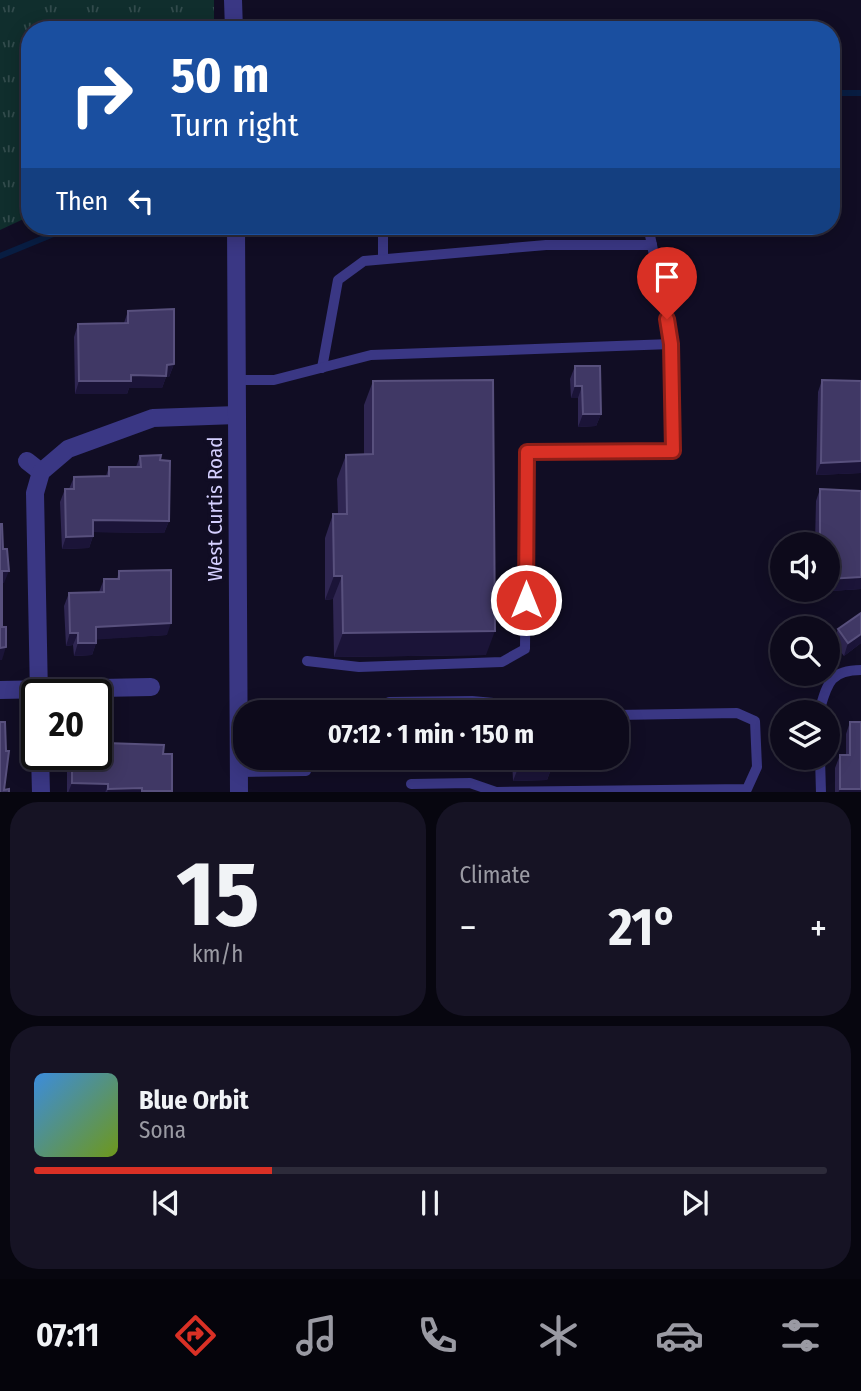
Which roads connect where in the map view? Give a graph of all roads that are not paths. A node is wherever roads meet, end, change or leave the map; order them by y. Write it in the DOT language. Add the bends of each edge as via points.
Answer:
graph roads {
  1 [pos="233,0"];
  2 [pos="234,21"];
  3 [pos="236,235"];
  4 [pos="383,235"];
  5 [pos="650,235"];
  6 [pos="652,246"];
  7 [pos="383,259"];
  8 [pos="671,344"];
  9 [pos="322,368"];
  10 [pos="238,380"];
  11 [pos="237,415"];
  12 [pos="307,661"];
  13 [pos="861,670"];
  14 [pos="39,679"];
  15 [pos="151,687"];
  16 [pos="112,689"];
  17 [pos="0,690"];
  18 [pos="21,691"];
  19 [pos="823,700"];
  20 [pos="629,715"];
  21 [pos="40,770"];
  22 [pos="820,770"];
  23 [pos="306,771"];
  24 [pos="239,772"];
  25 [pos="411,784"];
  26 [pos="747,791"];
  27 [pos="41,792"];
  28 [pos="239,792"];
  29 [pos="557,792"];
  30 [pos="821,792"];
  1 -- 2 [label="street"];
  3 -- 10 [label="street, West Curtis Road"];
  4 -- 7 [label="lane"];
  5 -- 6 [label="lane"];
  6 -- 7 [label="lane" via="546,245"];
  6 -- 8 [label="lane"];
  7 -- 9 [label="lane" via="364,261 338,280"];
  8 -- 9 [label="lane" via="371,355"];
  8 -- 12 [label="lane" via="673,451 527,452 525,649 502,662 359,667"];
  9 -- 10 [label="lane" via="274,380"];
  10 -- 11 [label="street, West Curtis Road"];
  11 -- 14 [label="street" via="153,418 34,466"];
  11 -- 24 [label="street, West Curtis Road"];
  13 -- 19 [label="lane" via="844,670 828,682"];
  15 -- 16 [label="street"];
  17 -- 18 [label="street"];
  20 -- 26 [label="lane" via="737,713 755,721 757,767"];
  21 -- 27 [label="street"];
  22 -- 30 [label="lane"];
  23 -- 24 [label="lane"];
  24 -- 28 [label="street, West Curtis Road"];
  25 -- 29 [label="lane" via="470,783 496,792"];
  26 -- 29 [label="lane"];
}
